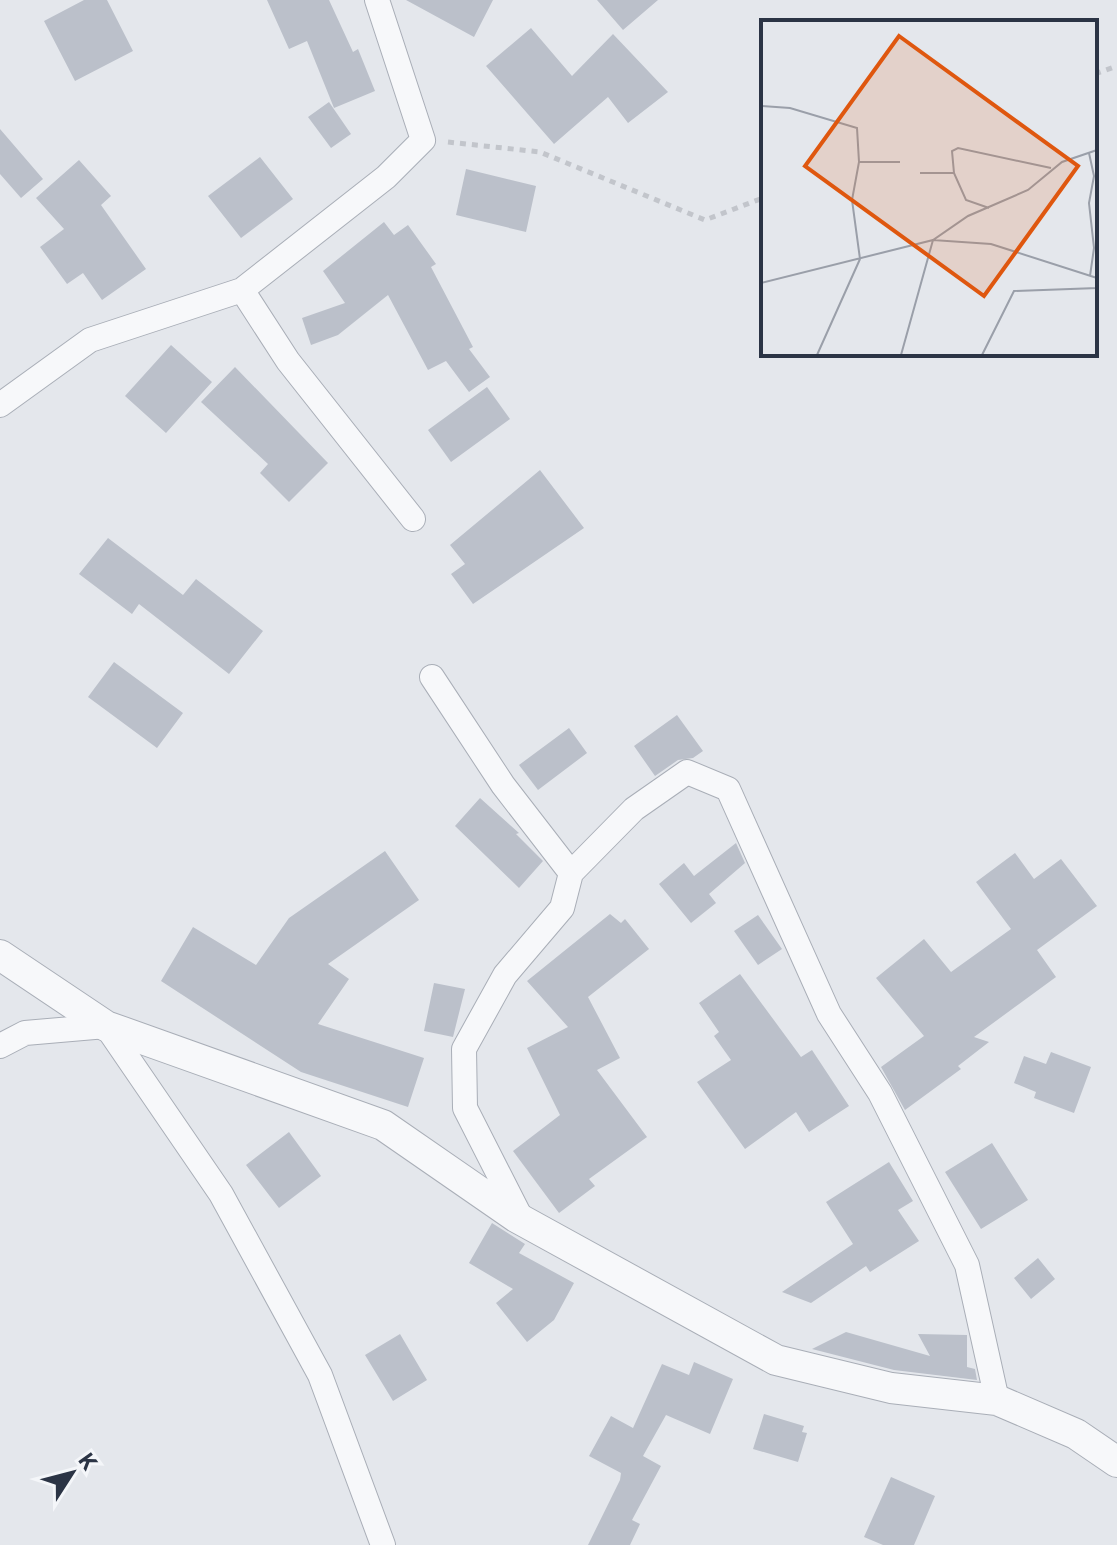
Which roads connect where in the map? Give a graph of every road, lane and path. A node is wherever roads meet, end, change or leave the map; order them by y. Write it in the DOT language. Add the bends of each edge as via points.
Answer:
graph roads {
  1 [pos="377,0"];
  2 [pos="1117,66"];
  3 [pos="1097,73"];
  4 [pos="423,140"];
  5 [pos="761,199"];
  6 [pos="242,290"];
  7 [pos="0,405"];
  8 [pos="413,519"];
  9 [pos="432,677"];
  10 [pos="571,873"];
  11 [pos="0,955"];
  12 [pos="106,1026"];
  13 [pos="0,1046"];
  14 [pos="522,1220"];
  15 [pos="997,1400"];
  16 [pos="1117,1462"];
  17 [pos="383,1545"];
  1 -- 4 [label="street"];
  2 -- 3 [label="path"];
  4 -- 5 [label="path" via="540,152 705,220"];
  4 -- 6 [label="street" via="386,177"];
  6 -- 7 [label="street" via="90,340"];
  6 -- 8 [label="street" via="288,361"];
  9 -- 10 [label="street" via="503,785"];
  10 -- 14 [label="street" via="562,908 505,975 464,1049 465,1108"];
  10 -- 15 [label="street" via="634,809 687,772 728,789 829,1014 880,1093 967,1265"];
  11 -- 12 [label="street"];
  12 -- 13 [label="street" via="25,1033"];
  12 -- 14 [label="street" via="383,1125"];
  12 -- 17 [label="street" via="221,1194 320,1375"];
  14 -- 15 [label="street" via="776,1360 891,1388"];
  15 -- 16 [label="street" via="1076,1434"];
}
